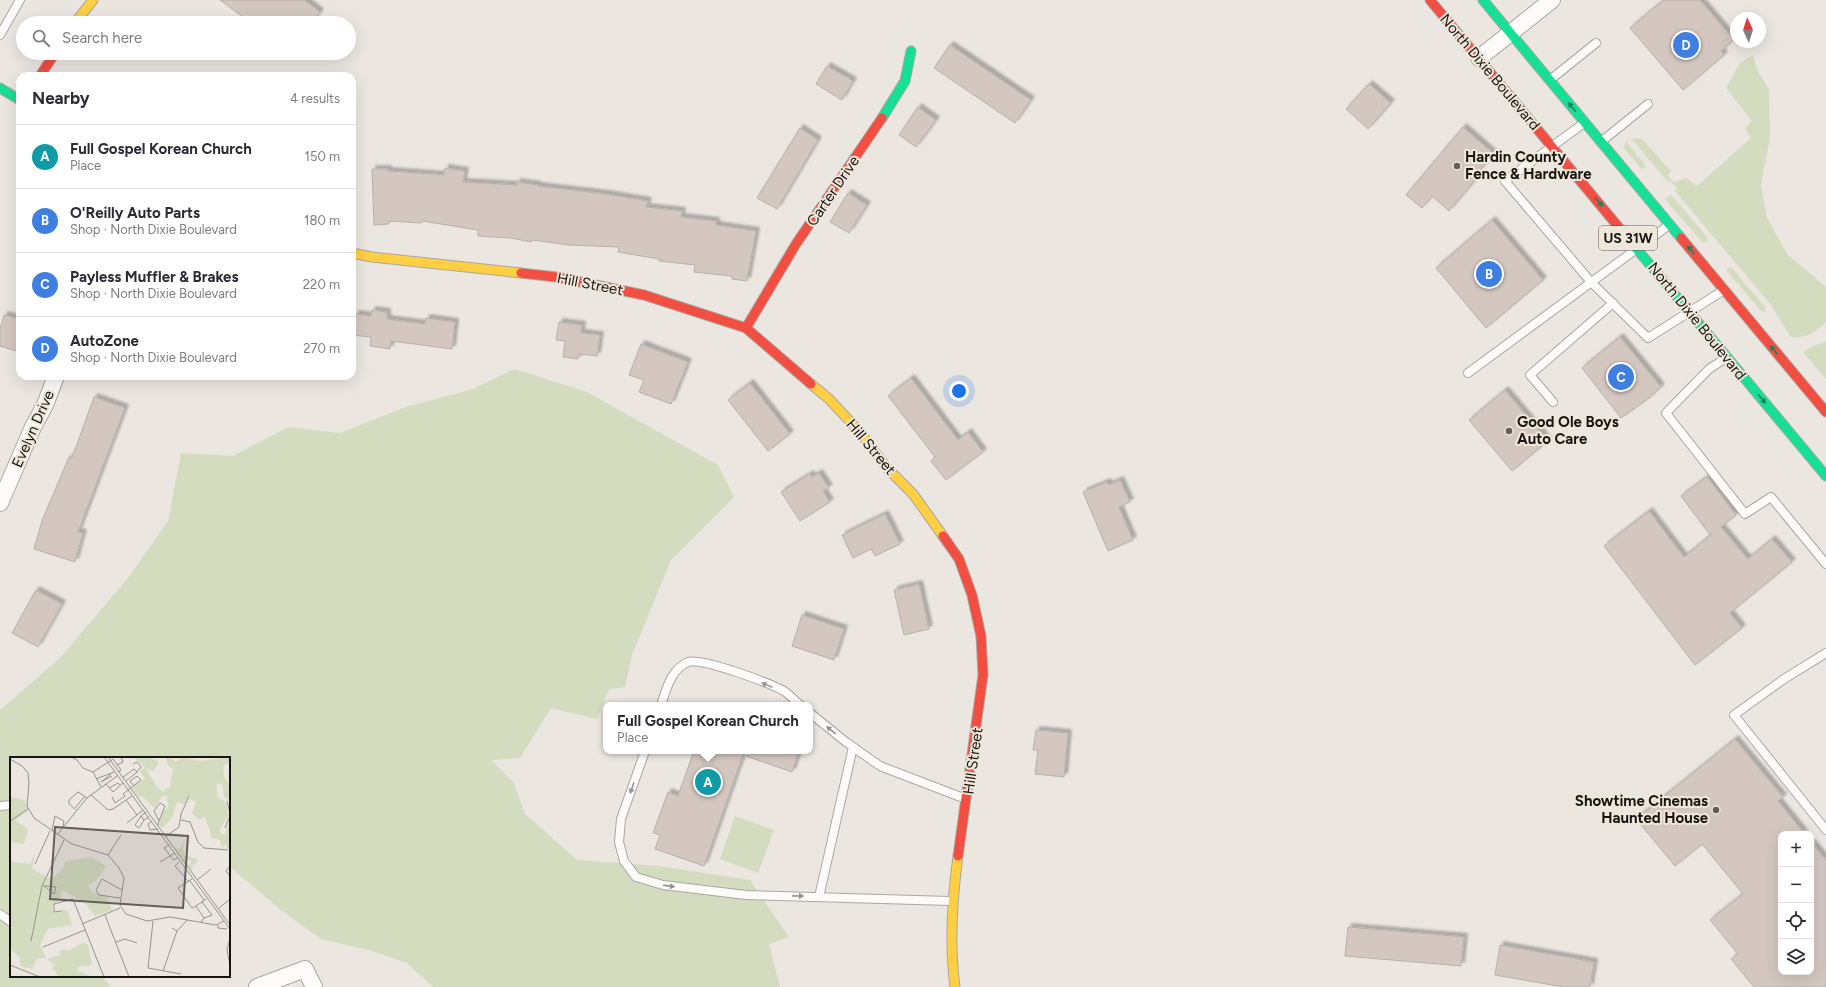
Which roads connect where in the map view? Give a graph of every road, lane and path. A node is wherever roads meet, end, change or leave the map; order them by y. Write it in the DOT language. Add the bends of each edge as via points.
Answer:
graph roads {
  1 [pos="20,0"];
  2 [pos="93,0"];
  3 [pos="1430,0"];
  4 [pos="1483,0"];
  5 [pos="1552,0"];
  6 [pos="80,16"];
  7 [pos="1510,33"];
  8 [pos="0,35"];
  9 [pos="1596,43"];
  10 [pos="911,51"];
  11 [pos="1479,58"];
  12 [pos="50,60"];
  13 [pos="43,72"];
  14 [pos="1550,80"];
  15 [pos="0,88"];
  16 [pos="16,98"];
  17 [pos="1648,104"];
  18 [pos="1585,123"];
  19 [pos="1601,142"];
  20 [pos="1553,147"];
  21 [pos="1670,224"];
  22 [pos="1637,248"];
  23 [pos="356,254"];
  24 [pos="1591,282"];
  25 [pos="1724,290"];
  26 [pos="1613,303"];
  27 [pos="1689,312"];
  28 [pos="746,328"];
  29 [pos="1726,357"];
  30 [pos="1468,373"];
  31 [pos="54,380"];
  32 [pos="1553,402"];
  33 [pos="1826,412"];
  34 [pos="1826,476"];
  35 [pos="0,504"];
  36 [pos="1826,564"];
  37 [pos="1826,653"];
  38 [pos="662,702"];
  39 [pos="796,702"];
  40 [pos="813,715"];
  41 [pos="853,747"];
  42 [pos="644,754"];
  43 [pos="967,800"];
  44 [pos="10,805"];
  45 [pos="0,806"];
  46 [pos="1826,830"];
  47 [pos="820,896"];
  48 [pos="952,901"];
  49 [pos="0,914"];
  50 [pos="10,921"];
  51 [pos="257,987"];
  52 [pos="314,987"];
  53 [pos="955,987"];
  1 -- 8 [label="lane"];
  2 -- 6 [label="main road"];
  3 -- 11 [label="main road, North Dixie Boulevard / US 31W"];
  4 -- 7 [label="main road, US 31W"];
  5 -- 7 [label="street"];
  7 -- 11 [label="street"];
  7 -- 14 [label="main road, US 31W"];
  9 -- 14 [label="lane"];
  10 -- 28 [label="main road, Carter Drive" via="905,81 896,98 796,244"];
  11 -- 20 [label="main road, North Dixie Boulevard / US 31W"];
  12 -- 13 [label="main road"];
  18 -- 14 [label="main road, US 31W, one-way"];
  15 -- 16 [label="main road"];
  17 -- 19 [label="lane"];
  18 -- 19 [label="main road, US 31W"];
  18 -- 20 [label="lane"];
  19 -- 21 [label="main road, US 31W"];
  20 -- 22 [label="main road, North Dixie Boulevard / US 31W, one-way"];
  20 -- 24 [label="lane" via="1505,181"];
  21 -- 22 [label="lane"];
  25 -- 21 [label="main road, US 31W, one-way"];
  22 -- 24 [label="lane"];
  22 -- 27 [label="main road, North Dixie Boulevard / US 31W"];
  23 -- 28 [label="main road, Hill Street" via="556,277 644,295"];
  24 -- 26 [label="lane"];
  24 -- 30 [label="lane"];
  25 -- 27 [label="lane"];
  33 -- 25 [label="main road, US 31W, one-way"];
  26 -- 27 [label="lane" via="1648,338"];
  26 -- 32 [label="lane" via="1530,375"];
  27 -- 29 [label="main road, North Dixie Boulevard / US 31W"];
  28 -- 43 [label="main road, Hill Street" via="829,399 858,430 886,468 913,494 958,559 972,595 981,636 983,675"];
  29 -- 34 [label="main road, North Dixie Boulevard / US 31W, one-way"];
  29 -- 36 [label="lane" via="1710,369 1666,413 1745,514 1771,496"];
  31 -- 35 [label="street, Evelyn Drive"];
  37 -- 46 [label="lane" via="1734,715"];
  39 -- 38 [label="lane, one-way" via="784,692 734,672 713,664 689,661 678,668"];
  41 -- 40 [label="lane, one-way"];
  41 -- 43 [label="lane" via="880,766"];
  41 -- 47 [label="lane"];
  42 -- 47 [label="lane, one-way" via="621,819 619,842 624,861 636,877 663,885 746,895"];
  43 -- 48 [label="main road, Hill Street"];
  44 -- 45 [label="lane"];
  47 -- 48 [label="lane"];
  48 -- 53 [label="main road, Hill Street" via="951,957"];
  49 -- 50 [label="lane"];
  51 -- 52 [label="street" via="305,969"];
}
